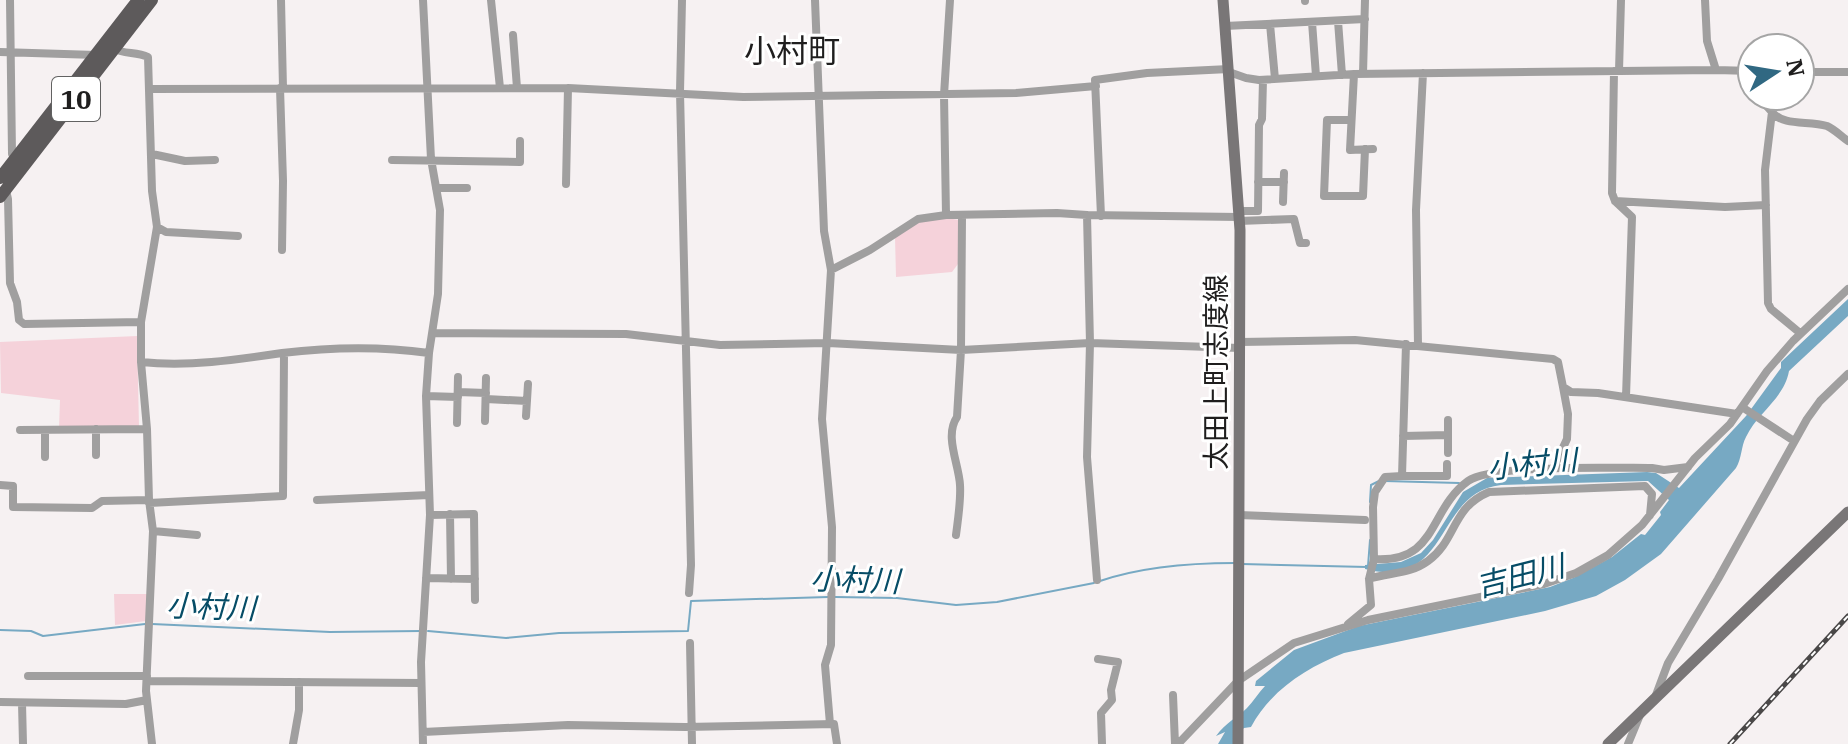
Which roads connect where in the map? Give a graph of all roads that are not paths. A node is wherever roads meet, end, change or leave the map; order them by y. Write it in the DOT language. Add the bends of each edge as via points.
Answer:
graph roads {
  1 [pos="10,0"];
  2 [pos="138,0"];
  3 [pos="152,0"];
  4 [pos="281,0"];
  5 [pos="423,0"];
  6 [pos="491,0"];
  7 [pos="682,0"];
  8 [pos="815,0"];
  9 [pos="950,0"];
  10 [pos="1223,0"];
  11 [pos="1365,0"];
  12 [pos="1621,0"];
  13 [pos="1705,0"];
  14 [pos="1365,19"];
  15 [pos="1338,21"];
  16 [pos="1312,22"];
  17 [pos="1270,24"];
  18 [pos="1225,26"];
  19 [pos="513,35"];
  20 [pos="110,46"];
  21 [pos="0,52"];
  22 [pos="10,53"];
  23 [pos="96,55"];
  24 [pos="1229,70"];
  25 [pos="1716,70"];
  26 [pos="1616,71"];
  27 [pos="1736,71"];
  28 [pos="1816,72"];
  29 [pos="1848,72"];
  30 [pos="1423,73"];
  31 [pos="1358,74"];
  32 [pos="1342,75"];
  33 [pos="1316,76"];
  34 [pos="1275,79"];
  35 [pos="1263,80"];
  36 [pos="1096,86"];
  37 [pos="282,88"];
  38 [pos="429,88"];
  39 [pos="500,88"];
  40 [pos="517,88"];
  41 [pos="568,88"];
  42 [pos="151,89"];
  43 [pos="680,92"];
  44 [pos="944,95"];
  45 [pos="818,96"];
  46 [pos="1772,112"];
  47 [pos="1351,120"];
  48 [pos="520,141"];
  49 [pos="1848,141"];
  50 [pos="152,154"];
  51 [pos="15,158"];
  52 [pos="431,159"];
  53 [pos="215,160"];
  54 [pos="392,160"];
  55 [pos="1258,182"];
  56 [pos="566,184"];
  57 [pos="2,188"];
  58 [pos="436,188"];
  59 [pos="467,188"];
  60 [pos="1615,201"];
  61 [pos="1283,202"];
  62 [pos="1766,205"];
  63 [pos="946,215"];
  64 [pos="1087,215"];
  65 [pos="1101,216"];
  66 [pos="1239,216"];
  67 [pos="962,217"];
  68 [pos="157,227"];
  69 [pos="238,236"];
  70 [pos="1306,243"];
  71 [pos="282,250"];
  72 [pos="831,270"];
  73 [pos="1848,289"];
  74 [pos="141,322"];
  75 [pos="434,333"];
  76 [pos="1800,333"];
  77 [pos="686,343"];
  78 [pos="828,343"];
  79 [pos="1090,343"];
  80 [pos="1406,344"];
  81 [pos="1240,345"];
  82 [pos="1418,345"];
  83 [pos="961,350"];
  84 [pos="284,353"];
  85 [pos="429,353"];
  86 [pos="141,362"];
  87 [pos="1848,374"];
  88 [pos="458,377"];
  89 [pos="486,378"];
  90 [pos="528,384"];
  91 [pos="1563,387"];
  92 [pos="458,395"];
  93 [pos="426,396"];
  94 [pos="486,396"];
  95 [pos="1626,397"];
  96 [pos="527,401"];
  97 [pos="1739,411"];
  98 [pos="526,416"];
  99 [pos="1448,420"];
  100 [pos="485,421"];
  101 [pos="457,423"];
  102 [pos="96,429"];
  103 [pos="147,429"];
  104 [pos="20,430"];
  105 [pos="45,430"];
  106 [pos="1448,435"];
  107 [pos="1403,436"];
  108 [pos="1794,441"];
  109 [pos="1448,453"];
  110 [pos="96,455"];
  111 [pos="45,457"];
  112 [pos="1447,464"];
  113 [pos="1549,469"];
  114 [pos="1686,470"];
  115 [pos="1402,476"];
  116 [pos="0,485"];
  117 [pos="1545,489"];
  118 [pos="429,495"];
  119 [pos="317,500"];
  120 [pos="149,501"];
  121 [pos="1848,512"];
  122 [pos="450,514"];
  123 [pos="430,515"];
  124 [pos="1239,515"];
  125 [pos="1650,515"];
  126 [pos="1365,520"];
  127 [pos="153,531"];
  128 [pos="197,535"];
  129 [pos="956,535"];
  130 [pos="1374,561"];
  131 [pos="1369,576"];
  132 [pos="426,578"];
  133 [pos="451,579"];
  134 [pos="475,579"];
  135 [pos="1097,580"];
  136 [pos="689,593"];
  137 [pos="475,600"];
  138 [pos="1346,626"];
  139 [pos="690,643"];
  140 [pos="1098,659"];
  141 [pos="28,676"];
  142 [pos="147,679"];
  143 [pos="1238,681"];
  144 [pos="299,682"];
  145 [pos="421,683"];
  146 [pos="1173,695"];
  147 [pos="1654,699"];
  148 [pos="147,700"];
  149 [pos="0,702"];
  150 [pos="22,703"];
  151 [pos="1640,713"];
  152 [pos="830,724"];
  153 [pos="692,727"];
  154 [pos="423,732"];
  155 [pos="23,744"];
  156 [pos="152,744"];
  157 [pos="293,744"];
  158 [pos="423,744"];
  159 [pos="692,744"];
  160 [pos="837,744"];
  161 [pos="1102,744"];
  162 [pos="1176,744"];
  163 [pos="1238,744"];
  164 [pos="1608,744"];
  165 [pos="1628,744"];
  1 -- 22 [label="street"];
  2 -- 20 [label="main road, 10"];
  3 -- 20 [label="main road, 10"];
  4 -- 37 [label="street"];
  5 -- 38 [label="street"];
  6 -- 39 [label="street"];
  7 -- 43 [label="street"];
  8 -- 45 [label="street"];
  9 -- 44 [label="street"];
  10 -- 18 [label="main road, 太田上町志度線"];
  11 -- 14 [label="street"];
  12 -- 26 [label="street"];
  13 -- 25 [label="street" via="1707,41"];
  14 -- 15 [label="street"];
  14 -- 31 [label="street"];
  15 -- 16 [label="street"];
  15 -- 32 [label="street"];
  16 -- 17 [label="street"];
  16 -- 33 [label="street"];
  17 -- 18 [label="street"];
  17 -- 34 [label="street"];
  18 -- 24 [label="main road, 太田上町志度線"];
  19 -- 40 [label="street"];
  20 -- 23 [label="main road, 10"];
  20 -- 42 [label="street" via="148,57"];
  20 -- 57 [label="main road, 10"];
  21 -- 22 [label="street"];
  22 -- 23 [label="street"];
  22 -- 51 [label="street"];
  23 -- 51 [label="main road, 10"];
  24 -- 35 [label="street"];
  24 -- 36 [label="street" via="1147,73 1095,80"];
  24 -- 66 [label="main road, 太田上町志度線"];
  25 -- 26 [label="street"];
  25 -- 27 [label="street"];
  26 -- 30 [label="street"];
  26 -- 60 [label="street"];
  28 -- 29 [label="street"];
  30 -- 31 [label="street"];
  30 -- 82 [label="street" via="1416,210"];
  31 -- 32 [label="street"];
  31 -- 47 [label="street"];
  32 -- 33 [label="street"];
  33 -- 34 [label="street"];
  34 -- 35 [label="street"];
  35 -- 55 [label="street"];
  36 -- 44 [label="street"];
  36 -- 65 [label="street"];
  37 -- 38 [label="street"];
  37 -- 42 [label="street"];
  37 -- 71 [label="street"];
  38 -- 39 [label="street"];
  38 -- 52 [label="street"];
  39 -- 40 [label="street"];
  40 -- 41 [label="street"];
  41 -- 43 [label="street"];
  41 -- 56 [label="street"];
  42 -- 50 [label="street"];
  43 -- 45 [label="street"];
  43 -- 77 [label="street"];
  44 -- 45 [label="street"];
  44 -- 63 [label="street"];
  45 -- 72 [label="street" via="824,231"];
  46 -- 49 [label="street" via="1782,120 1829,127"];
  46 -- 62 [label="street"];
  47 -- 47 [label="street" via="1327,120 1324,196 1363,196 1369,149 1350,150"];
  48 -- 52 [label="street" via="520,162"];
  50 -- 53 [label="street"];
  50 -- 68 [label="street"];
  51 -- 57 [label="main road, 10"];
  52 -- 54 [label="street"];
  52 -- 58 [label="street"];
  55 -- 61 [label="street" via="1284,178"];
  55 -- 66 [label="street" via="1258,211"];
  57 -- 74 [label="street" via="8,199 10,283 19,320"];
  58 -- 59 [label="street"];
  58 -- 75 [label="street" via="440,210"];
  60 -- 62 [label="street"];
  60 -- 95 [label="street" via="1632,217"];
  62 -- 76 [label="street" via="1768,303"];
  63 -- 67 [label="street"];
  63 -- 72 [label="street" via="918,219"];
  64 -- 65 [label="street"];
  64 -- 67 [label="street"];
  64 -- 79 [label="street"];
  65 -- 66 [label="street"];
  66 -- 70 [label="street" via="1294,219 1300,243"];
  66 -- 81 [label="main road, 太田上町志度線"];
  67 -- 83 [label="street"];
  68 -- 69 [label="street"];
  68 -- 74 [label="street"];
  72 -- 78 [label="street"];
  73 -- 76 [label="street"];
  74 -- 86 [label="street"];
  75 -- 77 [label="street" via="626,334"];
  75 -- 85 [label="street"];
  76 -- 97 [label="street"];
  77 -- 78 [label="street"];
  77 -- 136 [label="street"];
  78 -- 83 [label="street"];
  78 -- 152 [label="street" via="822,419 832,527 831,645 825,665"];
  79 -- 81 [label="street"];
  79 -- 83 [label="street"];
  79 -- 135 [label="street" via="1087,457"];
  80 -- 81 [label="street" via="1355,340"];
  80 -- 82 [label="street"];
  80 -- 107 [label="street"];
  81 -- 124 [label="main road, 太田上町志度線"];
  82 -- 91 [label="street" via="1553,359"];
  83 -- 129 [label="street" via="957,417 952,424 960,483"];
  84 -- 85 [label="street" via="348,348"];
  84 -- 86 [label="street" via="191,364"];
  84 -- 120 [label="street" via="283,496"];
  85 -- 93 [label="street"];
  86 -- 103 [label="street"];
  87 -- 108 [label="street" via="1820,401"];
  88 -- 92 [label="street"];
  89 -- 94 [label="street"];
  90 -- 96 [label="street"];
  91 -- 95 [label="street"];
  91 -- 113 [label="street" via="1567,439"];
  92 -- 93 [label="street"];
  92 -- 94 [label="street"];
  92 -- 101 [label="street"];
  93 -- 118 [label="street"];
  94 -- 96 [label="street"];
  94 -- 100 [label="street"];
  95 -- 97 [label="street"];
  96 -- 98 [label="street"];
  97 -- 108 [label="street"];
  97 -- 114 [label="street"];
  99 -- 106 [label="street"];
  102 -- 103 [label="street"];
  102 -- 105 [label="street"];
  102 -- 110 [label="street"];
  103 -- 120 [label="street"];
  104 -- 105 [label="street"];
  105 -- 111 [label="street"];
  106 -- 107 [label="street"];
  106 -- 109 [label="street"];
  107 -- 115 [label="street"];
  108 -- 147 [label="street" via="1668,663"];
  112 -- 115 [label="street" via="1447,476"];
  113 -- 114 [label="street"];
  113 -- 117 [label="street"];
  113 -- 130 [label="street" via="1474,478 1453,496 1418,548 1403,557"];
  114 -- 125 [label="street"];
  115 -- 130 [label="street" via="1382,481 1375,492"];
  116 -- 120 [label="street" via="13,486 13,507 92,508 102,501"];
  117 -- 125 [label="street" via="1645,486 1652,494"];
  117 -- 131 [label="street" via="1505,489 1478,496 1431,559 1404,573"];
  118 -- 119 [label="street"];
  118 -- 123 [label="street"];
  120 -- 127 [label="street"];
  121 -- 147 [label="main road"];
  122 -- 123 [label="street"];
  122 -- 133 [label="street"];
  122 -- 134 [label="street" via="474,514"];
  123 -- 132 [label="street"];
  124 -- 126 [label="street"];
  124 -- 143 [label="main road, 太田上町志度線"];
  125 -- 138 [label="street" via="1608,555 1559,580"];
  127 -- 128 [label="street"];
  127 -- 142 [label="street"];
  130 -- 131 [label="street"];
  131 -- 138 [label="street" via="1371,605"];
  132 -- 133 [label="street"];
  132 -- 145 [label="street"];
  133 -- 134 [label="street"];
  134 -- 137 [label="street"];
  138 -- 143 [label="street" via="1294,643"];
  139 -- 153 [label="street"];
  140 -- 161 [label="street" via="1118,662 1112,700 1101,713"];
  141 -- 142 [label="street"];
  142 -- 144 [label="street"];
  142 -- 148 [label="street"];
  143 -- 162 [label="street"];
  143 -- 163 [label="main road, 太田上町志度線"];
  144 -- 145 [label="street"];
  144 -- 157 [label="street"];
  145 -- 154 [label="street"];
  146 -- 162 [label="street"];
  147 -- 151 [label="main road"];
  148 -- 150 [label="street"];
  148 -- 156 [label="street"];
  149 -- 150 [label="street"];
  150 -- 155 [label="street"];
  151 -- 164 [label="main road"];
  151 -- 165 [label="street"];
  152 -- 153 [label="street"];
  152 -- 160 [label="street"];
  153 -- 154 [label="street" via="578,725"];
  153 -- 159 [label="street"];
  154 -- 158 [label="street"];
}
